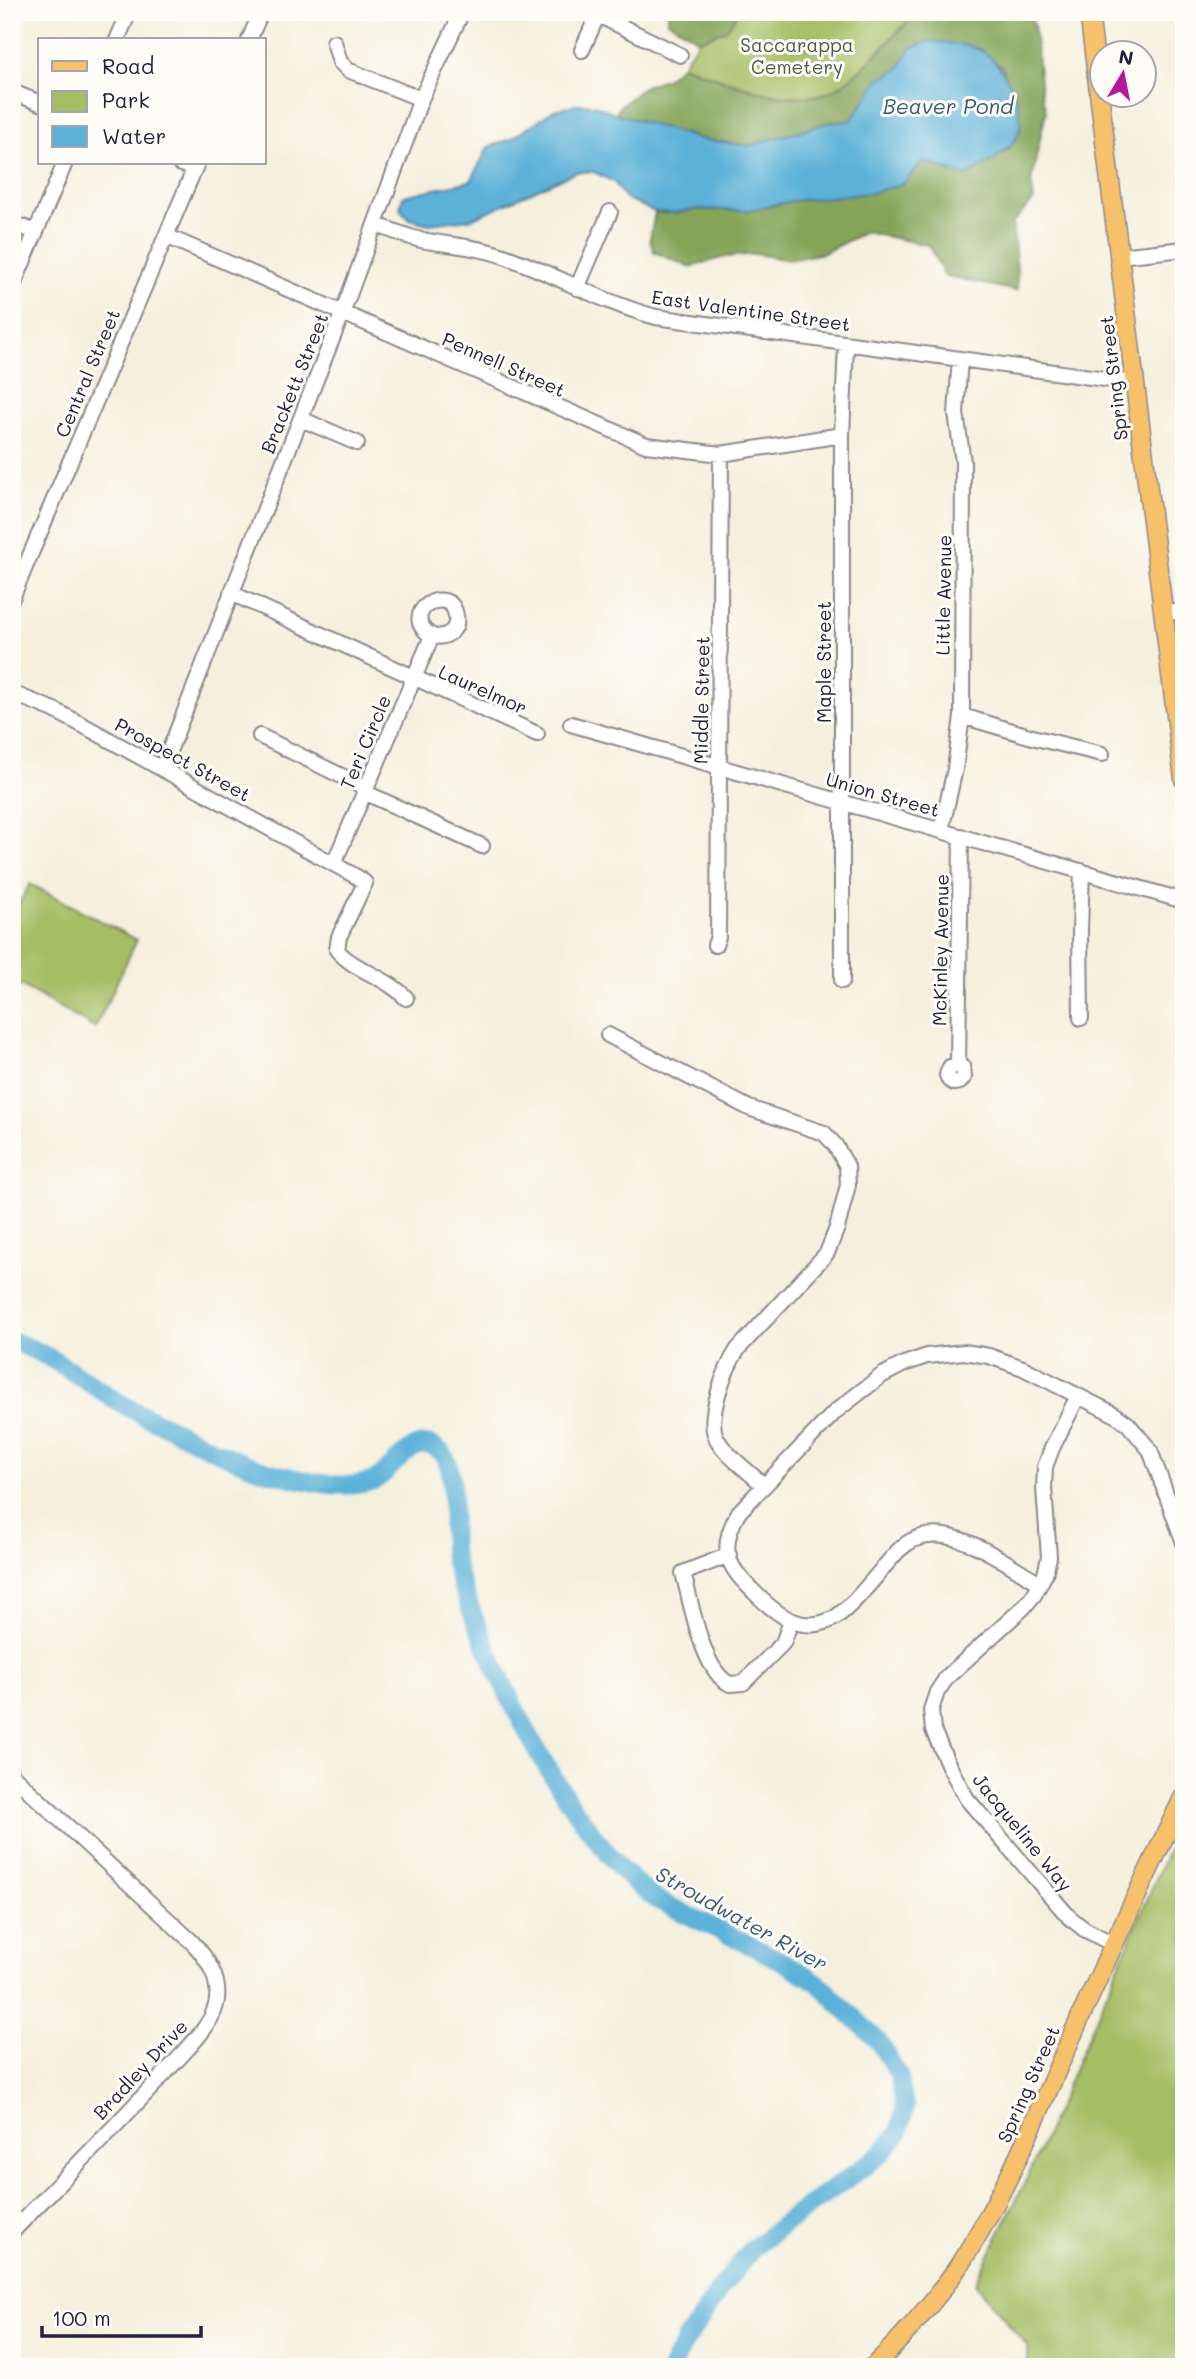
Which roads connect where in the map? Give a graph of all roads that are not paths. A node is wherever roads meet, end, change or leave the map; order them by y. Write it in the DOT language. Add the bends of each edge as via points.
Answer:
graph roads {
  1 [pos="129,12"];
  2 [pos="261,12"];
  3 [pos="462,12"];
  4 [pos="1089,12"];
  5 [pos="599,14"];
  6 [pos="118,38"];
  7 [pos="250,38"];
  8 [pos="334,42"];
  9 [pos="582,50"];
  10 [pos="680,55"];
  11 [pos="12,92"];
  12 [pos="421,99"];
  13 [pos="38,102"];
  14 [pos="65,164"];
  15 [pos="196,166"];
  16 [pos="610,212"];
  17 [pos="12,223"];
  18 [pos="375,224"];
  19 [pos="36,232"];
  20 [pos="166,236"];
  21 [pos="1184,249"];
  22 [pos="1119,256"];
  23 [pos="12,288"];
  24 [pos="577,288"];
  25 [pos="342,314"];
  26 [pos="846,344"];
  27 [pos="961,359"];
  28 [pos="1134,383"];
  29 [pos="300,419"];
  30 [pos="842,435"];
  31 [pos="357,443"];
  32 [pos="721,454"];
  33 [pos="232,593"];
  34 [pos="12,598"];
  35 [pos="1184,611"];
  36 [pos="1163,613"];
  37 [pos="432,636"];
  38 [pos="413,678"];
  39 [pos="12,693"];
  40 [pos="962,716"];
  41 [pos="571,724"];
  42 [pos="537,734"];
  43 [pos="260,736"];
  44 [pos="1102,754"];
  45 [pos="719,766"];
  46 [pos="162,769"];
  47 [pos="1184,779"];
  48 [pos="365,790"];
  49 [pos="843,802"];
  50 [pos="941,831"];
  51 [pos="961,836"];
  52 [pos="482,846"];
  53 [pos="334,863"];
  54 [pos="1082,872"];
  55 [pos="1184,901"];
  56 [pos="715,944"];
  57 [pos="842,981"];
  58 [pos="406,998"];
  59 [pos="1082,1018"];
  60 [pos="608,1035"];
  61 [pos="958,1065"];
  62 [pos="1078,1396"];
  63 [pos="764,1486"];
  64 [pos="1184,1543"];
  65 [pos="729,1555"];
  66 [pos="1040,1583"];
  67 [pos="791,1621"];
  68 [pos="12,1775"];
  69 [pos="1184,1796"];
  70 [pos="1113,1944"];
  71 [pos="12,2232"];
  72 [pos="873,2367"];
  1 -- 6 [label="street"];
  2 -- 7 [label="street"];
  3 -- 12 [label="street, Brackett Street"];
  4 -- 22 [label="main road, Spring Street"];
  5 -- 9 [label="street"];
  5 -- 10 [label="street"];
  8 -- 12 [label="street" via="348,71"];
  11 -- 13 [label="street"];
  12 -- 18 [label="street, Brackett Street"];
  14 -- 19 [label="street"];
  15 -- 20 [label="street, Central Street"];
  16 -- 24 [label="street"];
  17 -- 19 [label="street"];
  18 -- 24 [label="street, East Valentine Street" via="422,240 503,256"];
  18 -- 25 [label="street, Brackett Street"];
  19 -- 23 [label="street"];
  20 -- 25 [label="street, Pennell Street"];
  20 -- 34 [label="street, Central Street"];
  21 -- 22 [label="street"];
  22 -- 28 [label="main road, Spring Street"];
  24 -- 26 [label="street, East Valentine Street" via="656,317"];
  25 -- 29 [label="street, Brackett Street"];
  25 -- 32 [label="street, Pennell Street" via="629,439"];
  26 -- 27 [label="street, East Valentine Street"];
  26 -- 30 [label="street, Maple Street"];
  27 -- 28 [label="street, East Valentine Street"];
  27 -- 40 [label="street, Little Avenue" via="956,413 963,462"];
  28 -- 36 [label="main road, Spring Street"];
  29 -- 31 [label="street"];
  29 -- 33 [label="street, Brackett Street"];
  30 -- 32 [label="street, Pennell Street"];
  30 -- 49 [label="street, Maple Street"];
  32 -- 45 [label="street, Middle Street"];
  33 -- 38 [label="street, Laurelmor"];
  33 -- 46 [label="street, Brackett Street"];
  35 -- 36 [label="street"];
  36 -- 47 [label="main road, Spring Street"];
  37 -- 38 [label="street, Teri Circle"];
  38 -- 42 [label="street, Laurelmor"];
  38 -- 48 [label="street, Teri Circle"];
  39 -- 46 [label="street, Prospect Street" via="54,710"];
  40 -- 44 [label="street"];
  40 -- 50 [label="street, Little Avenue"];
  41 -- 45 [label="street, Union Street"];
  43 -- 48 [label="street"];
  45 -- 49 [label="street, Union Street"];
  45 -- 56 [label="street, Middle Street"];
  46 -- 53 [label="street, Prospect Street"];
  48 -- 52 [label="street"];
  48 -- 53 [label="street, Teri Circle"];
  49 -- 50 [label="street, Union Street"];
  49 -- 57 [label="street, Maple Street"];
  50 -- 51 [label="street, Union Street"];
  51 -- 54 [label="street, Union Street"];
  51 -- 61 [label="street, McKinley Avenue"];
  53 -- 58 [label="street, Prospect Street" via="365,883 337,950"];
  54 -- 55 [label="street, Union Street"];
  54 -- 59 [label="street"];
  60 -- 63 [label="street" via="749,1108 824,1133 847,1166 848,1185 831,1245 738,1349 716,1402 716,1437"];
  62 -- 63 [label="street" via="989,1356 951,1353 915,1360 881,1376 836,1411"];
  62 -- 64 [label="street" via="1114,1414 1140,1436 1156,1465"];
  62 -- 66 [label="street, Jacqueline Way" via="1045,1467 1049,1557"];
  63 -- 65 [label="street" via="734,1520"];
  65 -- 67 [label="street" via="743,1580 772,1610"];
  65 -- 67 [label="street" via="683,1573 707,1658 716,1674 730,1684 743,1683 783,1643"];
  66 -- 67 [label="street" via="967,1542 932,1535 901,1549 836,1617 809,1625"];
  66 -- 70 [label="street, Jacqueline Way" via="1023,1608 942,1684 931,1710 933,1730 974,1808 1069,1917"];
  68 -- 71 [label="street, Bradley Drive" via="192,1942 211,1967 218,1992 205,2027"];
  69 -- 70 [label="main road, Spring Street"];
  70 -- 72 [label="main road, Spring Street" via="987,2218 921,2316"];
}
